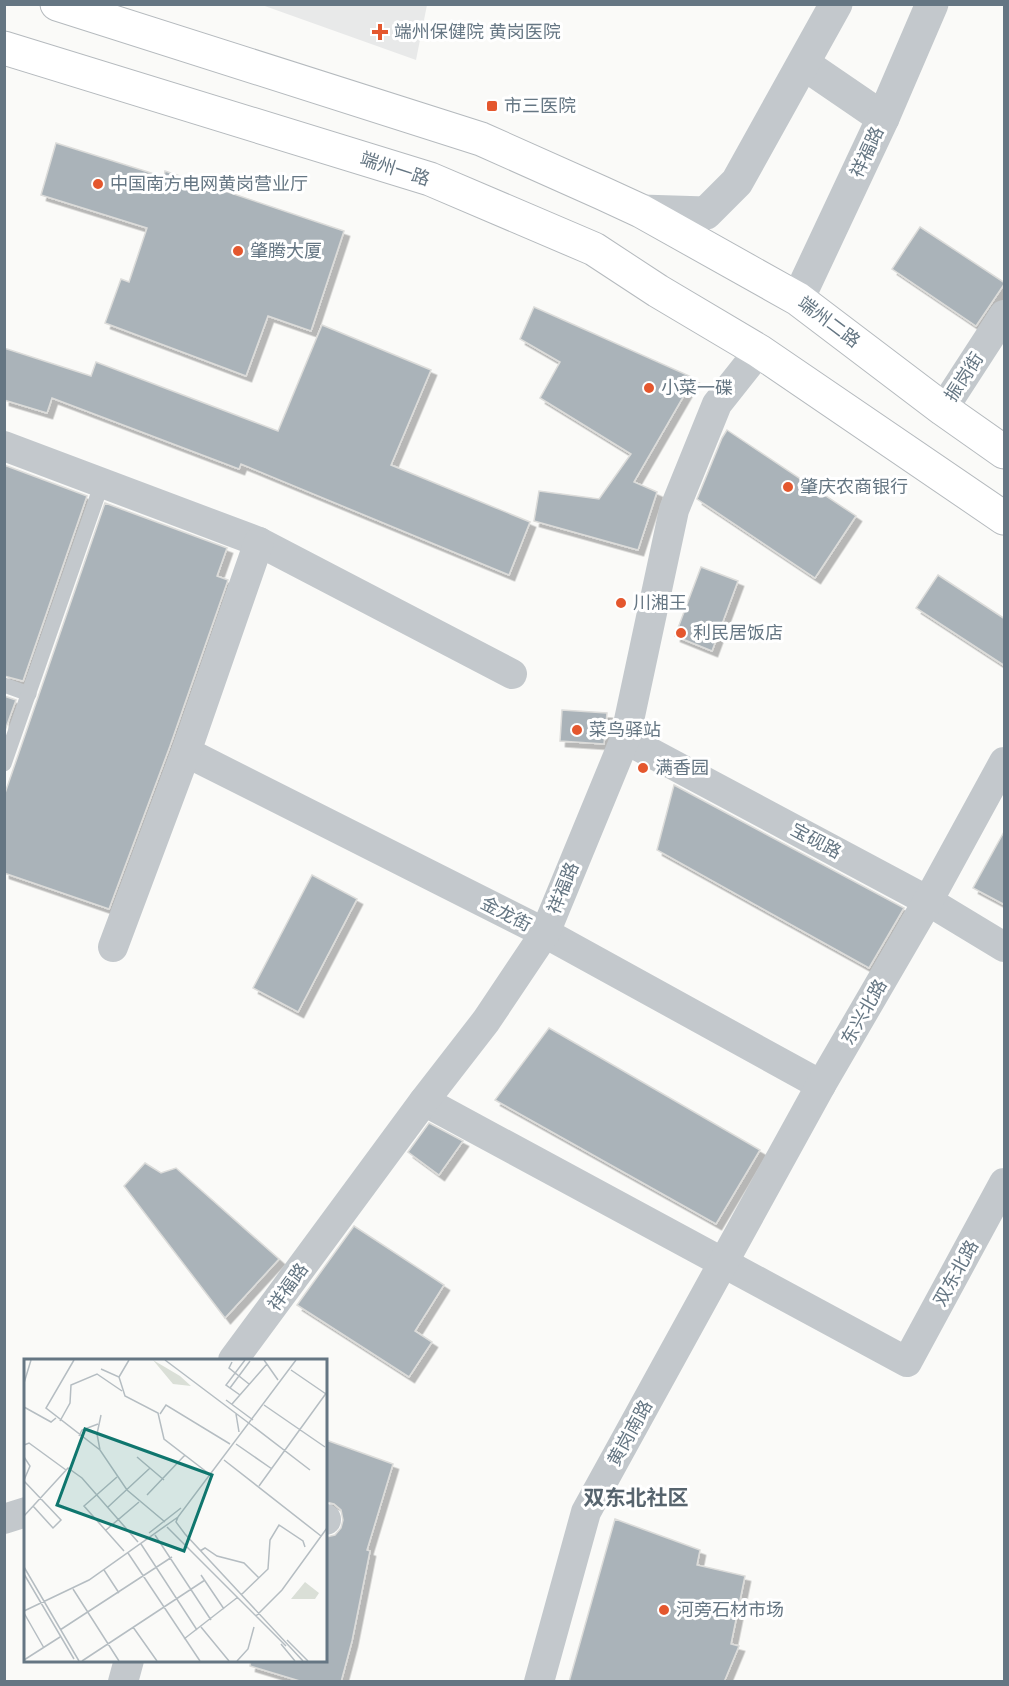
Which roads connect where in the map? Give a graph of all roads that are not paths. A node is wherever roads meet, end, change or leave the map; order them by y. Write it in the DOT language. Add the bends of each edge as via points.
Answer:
graph roads {
  1 [pos="57,4"];
  2 [pos="836,4"];
  3 [pos="932,4"];
  4 [pos="4,48"];
  5 [pos="804,64"];
  6 [pos="883,118"];
  7 [pos="641,211"];
  8 [pos="798,299"];
  9 [pos="1005,315"];
  10 [pos="759,351"];
  11 [pos="943,409"];
  12 [pos="4,446"];
  13 [pos="1005,452"];
  14 [pos="102,483"];
  15 [pos="1005,518"];
  16 [pos="259,542"];
  17 [pos="512,674"];
  18 [pos="4,685"];
  19 [pos="29,694"];
  20 [pos="625,739"];
  21 [pos="186,752"];
  22 [pos="6,754"];
  23 [pos="1005,762"];
  24 [pos="928,902"];
  25 [pos="544,933"];
  26 [pos="113,947"];
  27 [pos="1005,947"];
  28 [pos="821,1084"];
  29 [pos="424,1101"];
  30 [pos="1005,1183"];
  31 [pos="724,1264"];
  32 [pos="234,1359"];
  33 [pos="24,1513"];
  34 [pos="4,1519"];
  35 [pos="128,1662"];
  36 [pos="123,1682"];
  37 [pos="539,1682"];
  1 -- 7 [label="main road" via="481,139"];
  2 -- 5 [label="street"];
  3 -- 6 [label="street, 祥福路"];
  4 -- 10 [label="main road, 端州一路" via="430,179 594,249"];
  5 -- 6 [label="street"];
  5 -- 7 [label="street" via="737,182 706,213"];
  6 -- 8 [label="street, 祥福路"];
  7 -- 8 [label="main road, 端州二路"];
  8 -- 11 [label="main road, 端州二路"];
  9 -- 11 [label="street, 振岗街"];
  10 -- 15 [label="main road"];
  10 -- 20 [label="street, 祥福路" via="717,404 674,510"];
  11 -- 13 [label="main road, 端州二路"];
  12 -- 14 [label="street"];
  14 -- 16 [label="street"];
  14 -- 19 [label="lane"];
  16 -- 17 [label="street"];
  16 -- 21 [label="street"];
  18 -- 19 [label="lane"];
  19 -- 22 [label="lane"];
  20 -- 24 [label="street, 宝砚路"];
  20 -- 25 [label="street, 祥福路"];
  21 -- 25 [label="street, 金龙街"];
  21 -- 26 [label="street"];
  23 -- 24 [label="street, 东兴北路"];
  24 -- 27 [label="street, 宝砚路"];
  24 -- 28 [label="street, 东兴北路"];
  25 -- 28 [label="street, 金龙街"];
  25 -- 29 [label="street, 祥福路" via="486,1021"];
  28 -- 31 [label="street, 东兴北路"];
  29 -- 31 [label="street"];
  29 -- 32 [label="street, 祥福路"];
  30 -- 31 [label="street, 双东北路" via="907,1362"];
  31 -- 37 [label="street, 黄岗南路" via="586,1512"];
  33 -- 34 [label="street"];
  35 -- 36 [label="street"];
}
